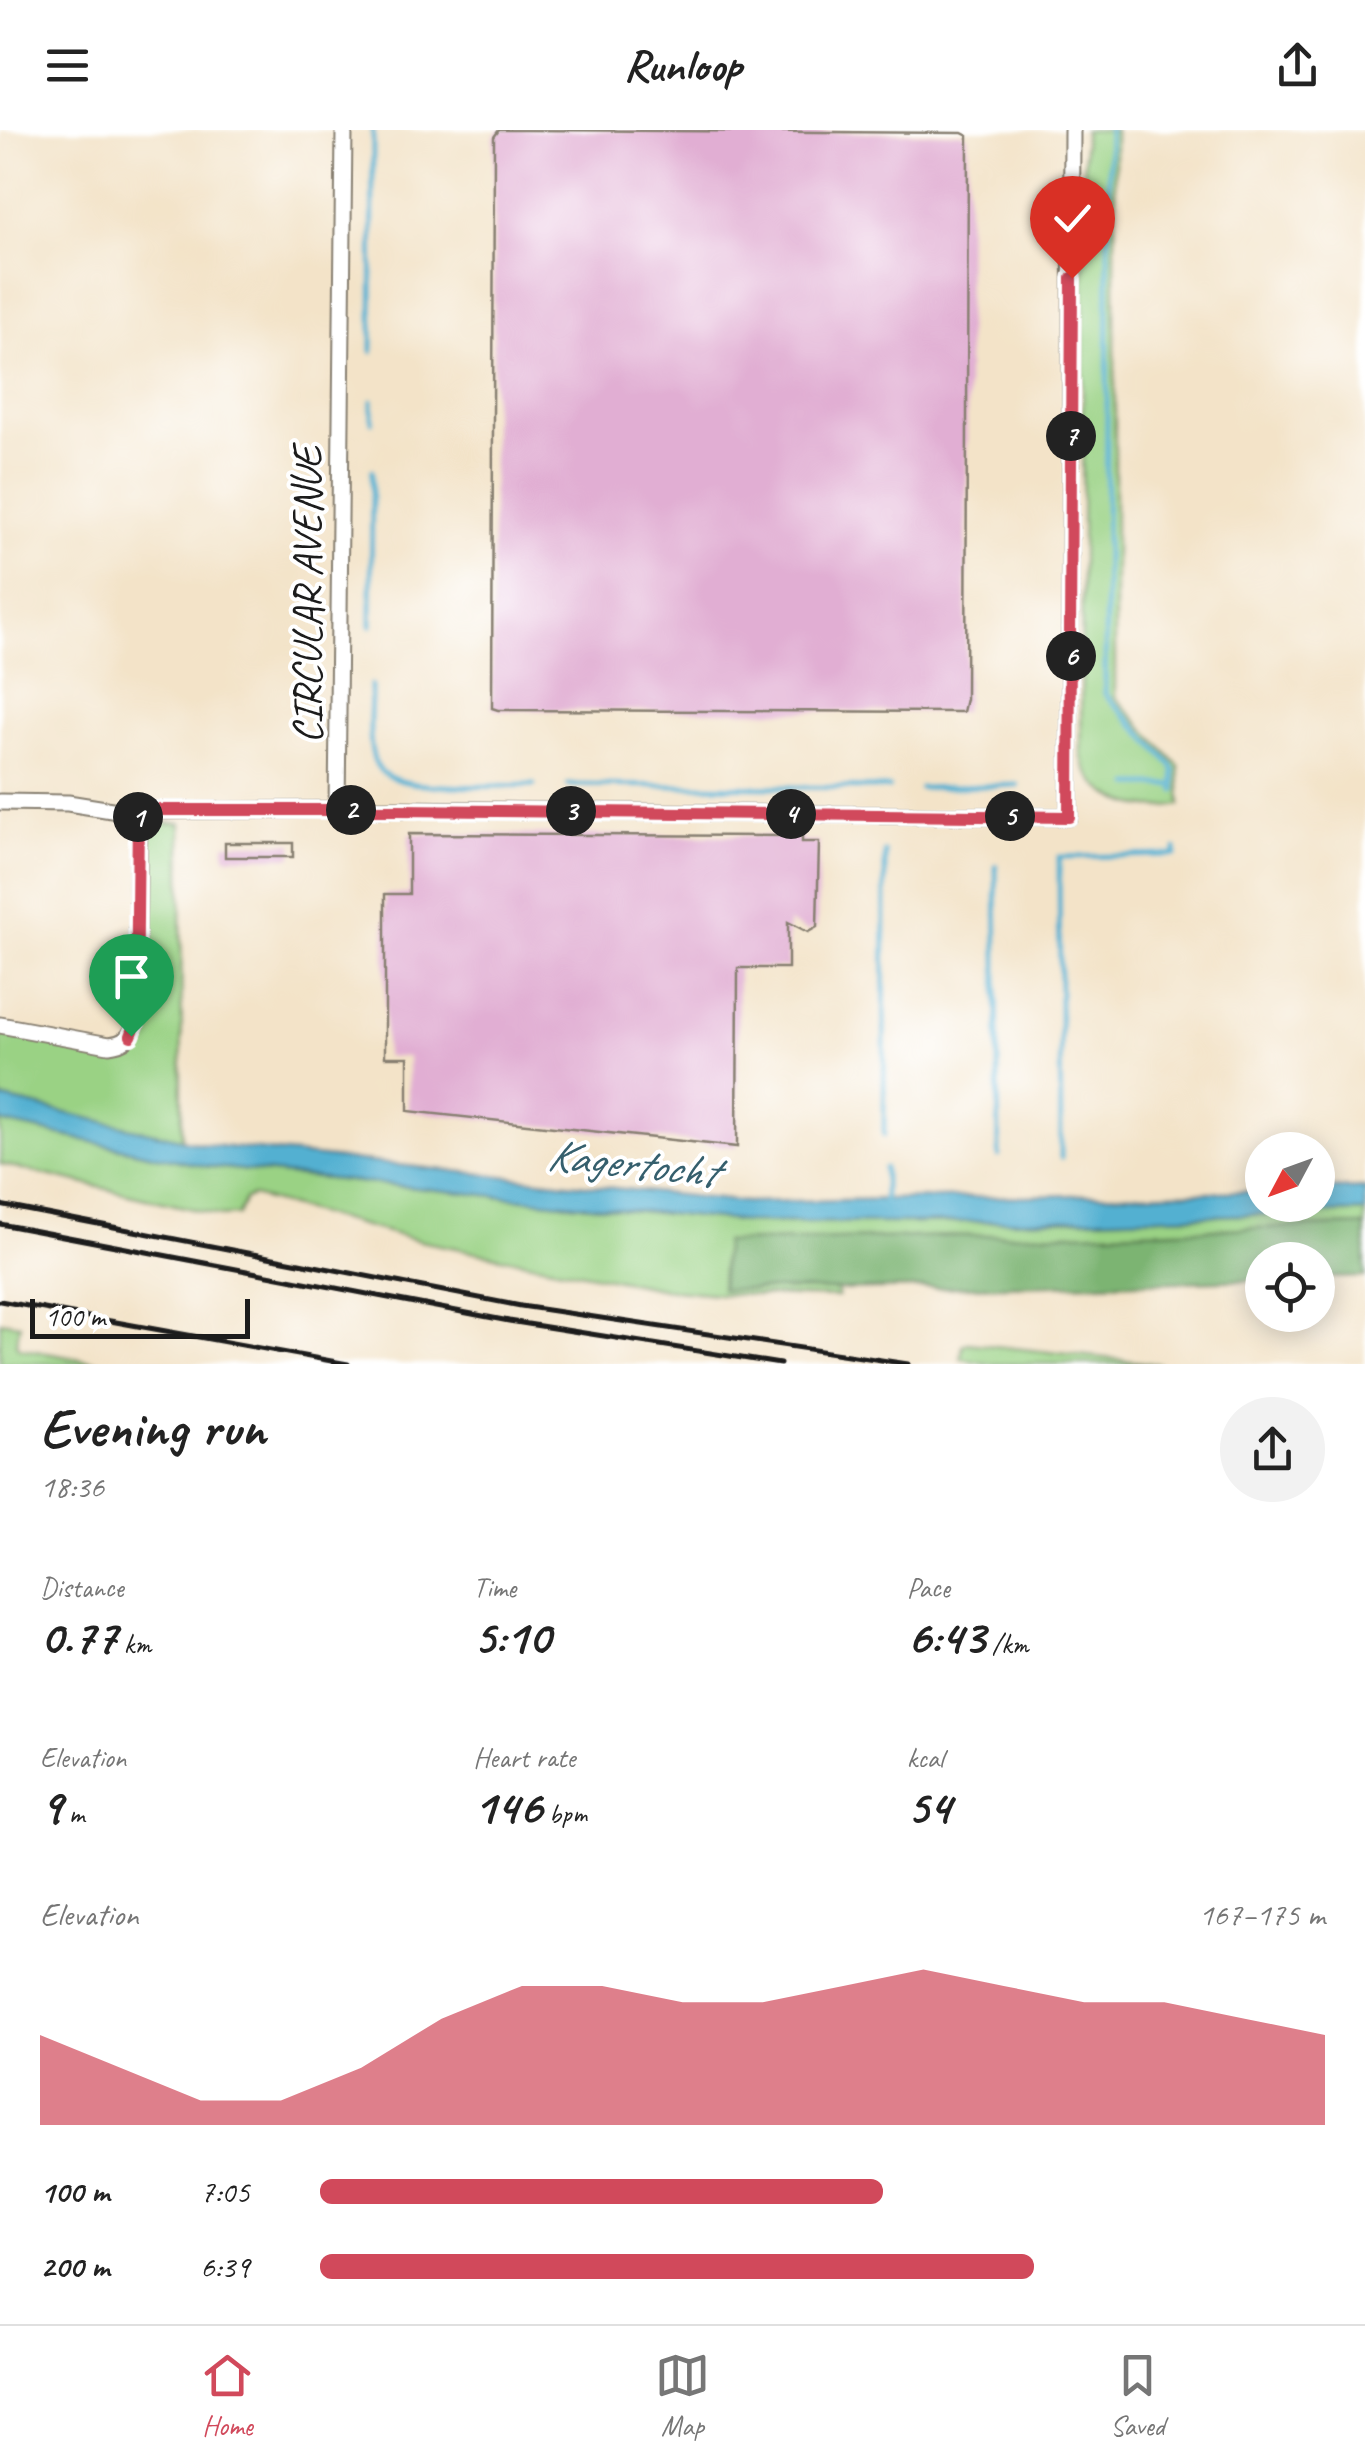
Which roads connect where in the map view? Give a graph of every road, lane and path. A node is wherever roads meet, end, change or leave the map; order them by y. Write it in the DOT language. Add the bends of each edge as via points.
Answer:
graph roads {
  1 [pos="344,130"];
  2 [pos="1072,130"];
  3 [pos="0,802"];
  4 [pos="138,810"];
  5 [pos="338,810"];
  6 [pos="0,1025"];
  1 -- 5 [label="street, CIRCULAR AVENUE"];
  2 -- 5 [label="street" via="1069,817"];
  3 -- 4 [label="street"];
  4 -- 5 [label="street"];
  4 -- 6 [label="street" via="131,1036 109,1045"];
}
